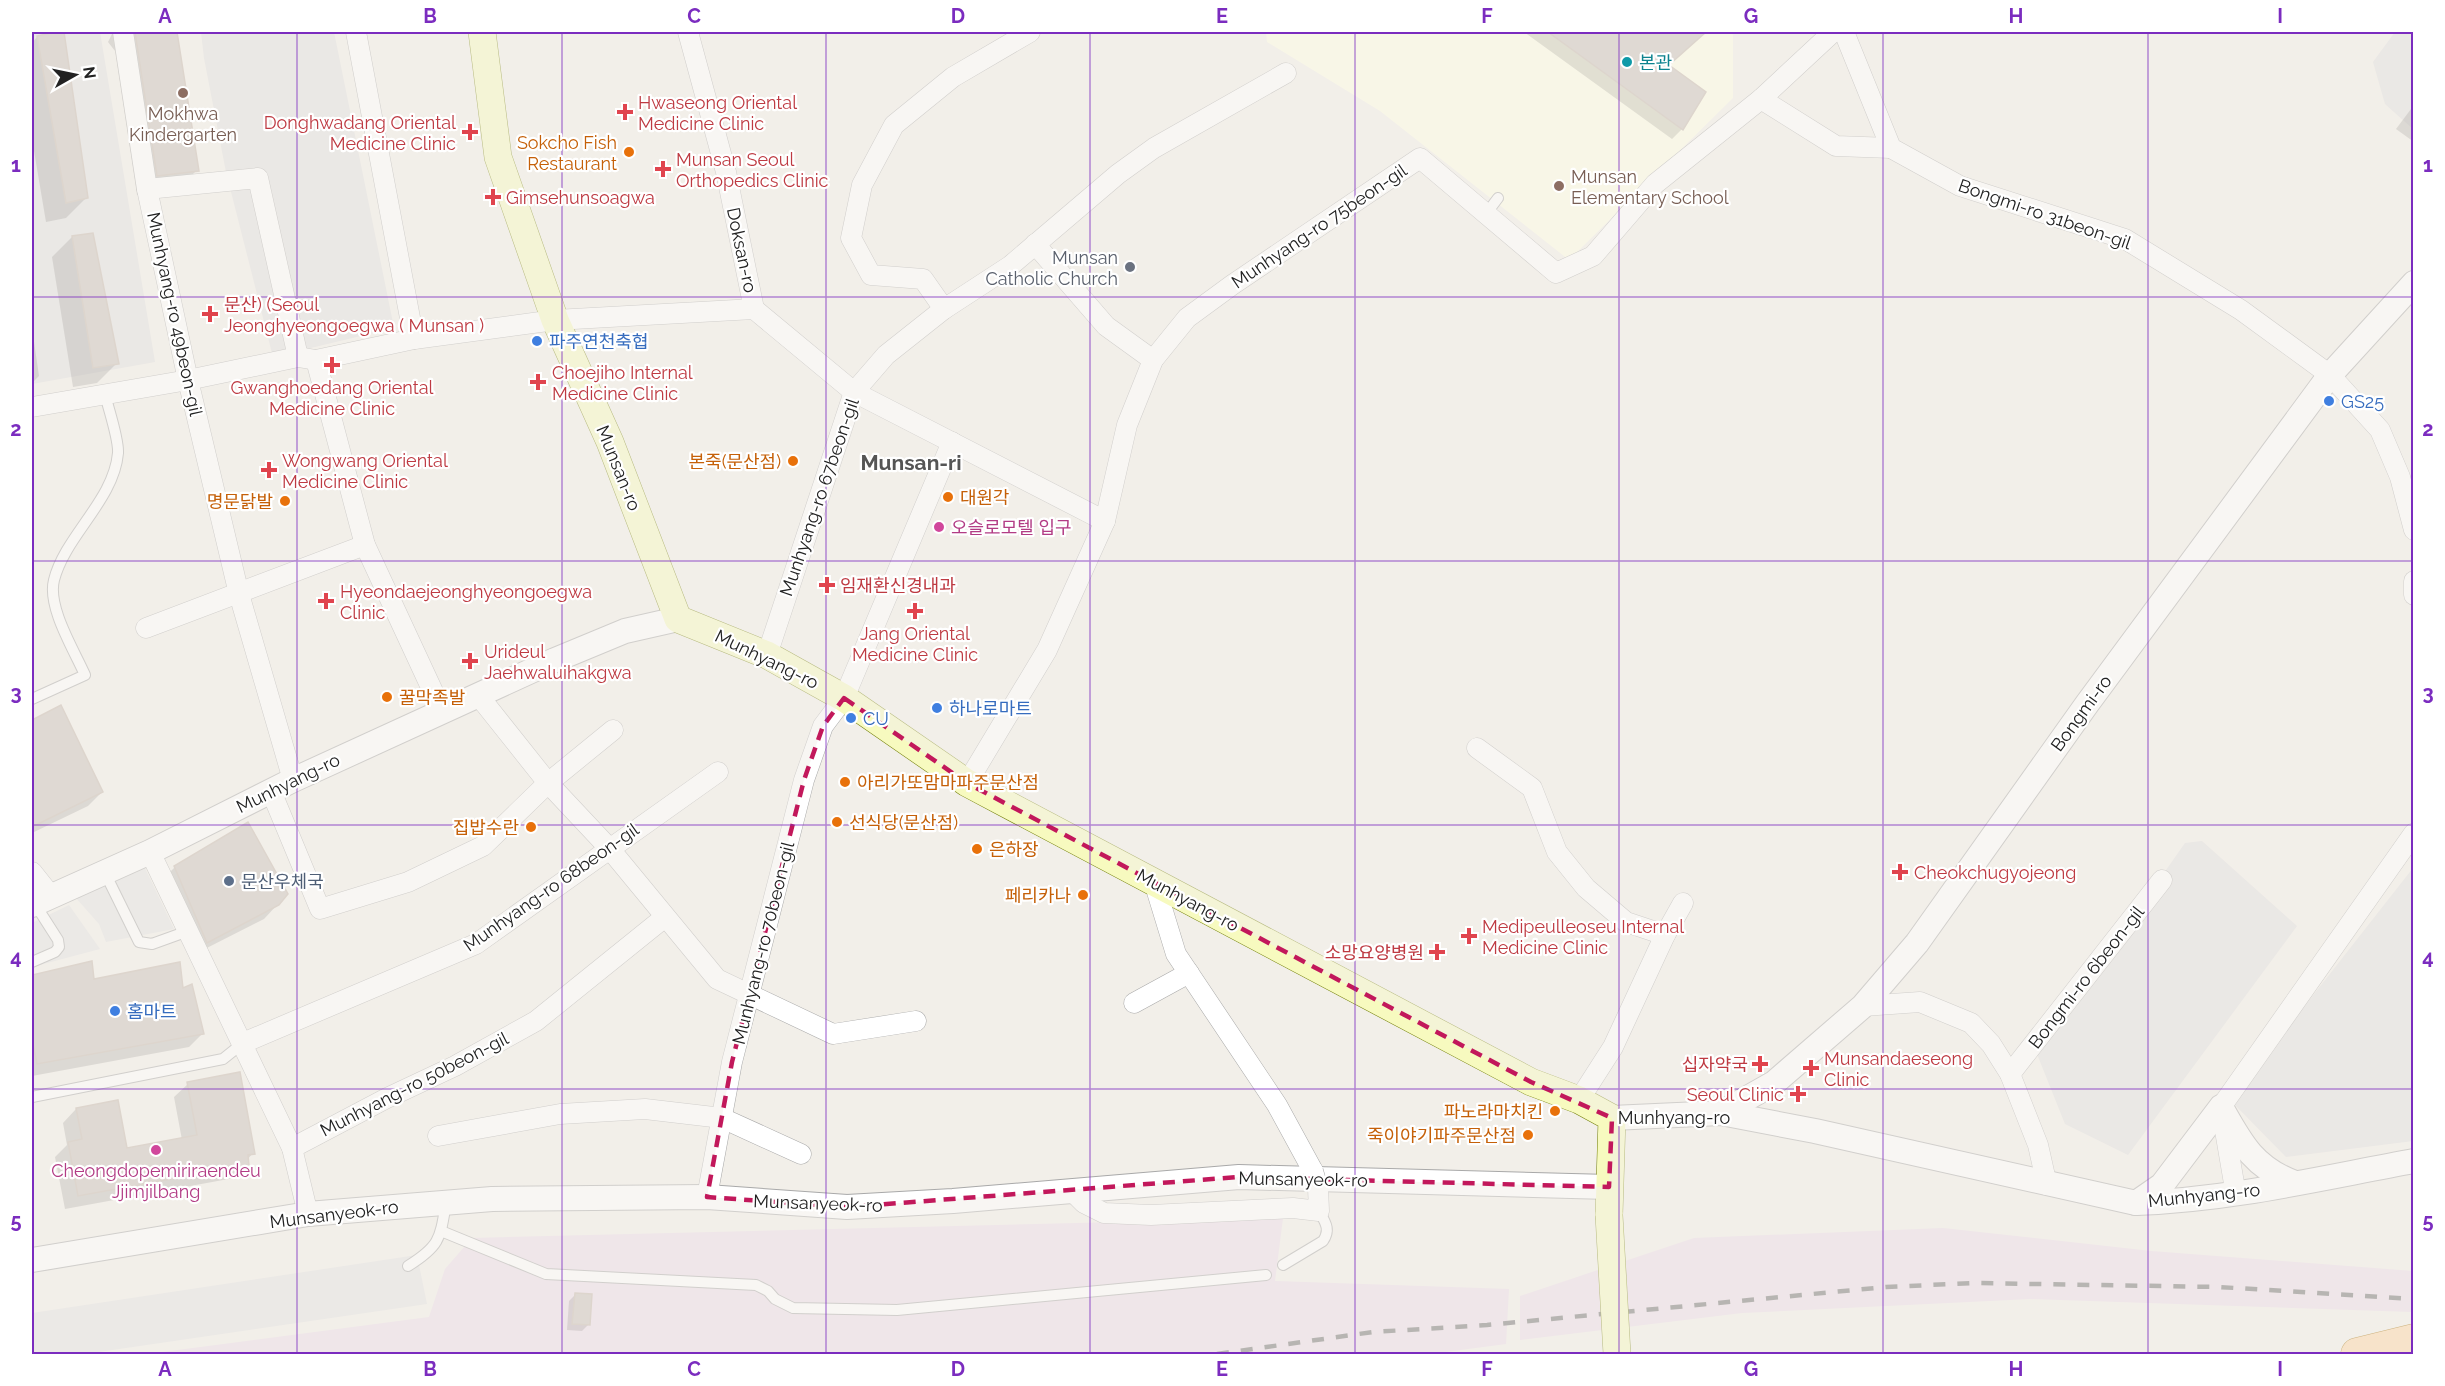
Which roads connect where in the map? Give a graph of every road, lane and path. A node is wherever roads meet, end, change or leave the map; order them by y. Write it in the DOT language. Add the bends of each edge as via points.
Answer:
graph roads {
  1 [pos="123,32"];
  2 [pos="356,32"];
  3 [pos="482,32"];
  4 [pos="688,32"];
  5 [pos="1030,32"];
  6 [pos="1833,32"];
  7 [pos="1844,32"];
  8 [pos="1286,73"];
  9 [pos="1761,99"];
  10 [pos="1891,148"];
  11 [pos="147,189"];
  12 [pos="1498,198"];
  13 [pos="1486,214"];
  14 [pos="1035,244"];
  15 [pos="2414,282"];
  16 [pos="754,309"];
  17 [pos="944,309"];
  18 [pos="555,320"];
  19 [pos="414,339"];
  20 [pos="307,358"];
  21 [pos="1154,360"];
  22 [pos="2330,375"];
  23 [pos="188,380"];
  24 [pos="854,392"];
  25 [pos="105,394"];
  26 [pos="32,407"];
  27 [pos="952,442"];
  28 [pos="1105,521"];
  29 [pos="2414,530"];
  30 [pos="365,545"];
  31 [pos="2414,581"];
  32 [pos="239,594"];
  33 [pos="2414,595"];
  34 [pos="678,619"];
  35 [pos="146,628"];
  36 [pos="767,655"];
  37 [pos="478,695"];
  38 [pos="844,698"];
  39 [pos="32,699"];
  40 [pos="442,711"];
  41 [pos="613,730"];
  42 [pos="1477,747"];
  43 [pos="718,772"];
  44 [pos="293,780"];
  45 [pos="548,783"];
  46 [pos="967,783"];
  47 [pos="271,790"];
  48 [pos="2414,833"];
  49 [pos="609,848"];
  50 [pos="150,852"];
  51 [pos="32,872"];
  52 [pos="105,873"];
  53 [pos="2163,880"];
  54 [pos="1154,882"];
  55 [pos="39,902"];
  56 [pos="1683,903"];
  57 [pos="665,917"];
  58 [pos="188,931"];
  59 [pos="1665,935"];
  60 [pos="32,962"];
  61 [pos="1189,973"];
  62 [pos="750,996"];
  63 [pos="1134,1003"];
  64 [pos="1863,1006"];
  65 [pos="916,1021"];
  66 [pos="243,1043"];
  67 [pos="2010,1074"];
  68 [pos="32,1097"];
  69 [pos="1580,1100"];
  70 [pos="2221,1107"];
  71 [pos="1721,1113"];
  72 [pos="722,1118"];
  73 [pos="1612,1118"];
  74 [pos="438,1136"];
  75 [pos="292,1148"];
  76 [pos="801,1154"];
  77 [pos="2414,1161"];
  78 [pos="2295,1183"];
  79 [pos="2047,1185"];
  80 [pos="1609,1187"];
  81 [pos="1072,1191"];
  82 [pos="2236,1195"];
  83 [pos="707,1197"];
  84 [pos="446,1202"];
  85 [pos="2136,1203"];
  86 [pos="1318,1210"];
  87 [pos="308,1214"];
  88 [pos="441,1232"];
  89 [pos="32,1260"];
  90 [pos="408,1266"];
  91 [pos="1283,1266"];
  92 [pos="1266,1275"];
  93 [pos="2414,1340"];
  94 [pos="1617,1354"];
  95 [pos="2356,1354"];
  1 -- 11 [label="street, Munhyang-ro 49beon-gil"];
  2 -- 19 [label="street"];
  3 -- 18 [label="main road, Munsan-ro" via="498,157"];
  4 -- 16 [label="street, Doksan-ro" via="726,172"];
  5 -- 17 [label="street" via="953,77 894,125 862,185 851,238 871,275 923,279"];
  6 -- 9 [label="street, Munhyang-ro 75beon-gil"];
  7 -- 10 [label="street"];
  8 -- 14 [label="street, Munhyang-ro 67beon-gil" via="1154,148 1094,192"];
  9 -- 10 [label="street" via="1836,146"];
  9 -- 13 [label="street, Munhyang-ro 75beon-gil" via="1655,184 1593,256 1556,273"];
  10 -- 22 [label="street, Bongmi-ro 31beon-gil" via="1960,186 2125,239 2241,310"];
  11 -- 20 [label="street" via="258,178"];
  11 -- 23 [label="street, Munhyang-ro 49beon-gil"];
  12 -- 13 [label="lane"];
  13 -- 21 [label="street, Munhyang-ro 75beon-gil" via="1420,158 1187,318"];
  14 -- 17 [label="street, Munhyang-ro 67beon-gil" via="1010,266"];
  14 -- 21 [label="street" via="1106,326"];
  15 -- 22 [label="street, Bongmi-ro"];
  16 -- 18 [label="street"];
  16 -- 24 [label="street, Doksan-ro"];
  17 -- 24 [label="street, Munhyang-ro 67beon-gil" via="886,355"];
  18 -- 19 [label="street"];
  18 -- 34 [label="main road, Munsan-ro" via="610,442"];
  19 -- 20 [label="street"];
  20 -- 23 [label="street"];
  20 -- 30 [label="street"];
  21 -- 28 [label="street, Munhyang-ro 75beon-gil" via="1127,425"];
  22 -- 29 [label="street, Bongmi-ro 31beon-gil" via="2380,430 2400,477"];
  22 -- 64 [label="street, Bongmi-ro" via="1917,942"];
  23 -- 25 [label="street"];
  23 -- 32 [label="street, Munhyang-ro 49beon-gil"];
  24 -- 27 [label="street"];
  24 -- 36 [label="street, Munhyang-ro 67beon-gil"];
  25 -- 26 [label="street"];
  25 -- 39 [label="lane" via="118,452 107,488 54,581 56,609 85,675"];
  27 -- 28 [label="street"];
  27 -- 38 [label="street, Munhyang-ro 70beon-gil"];
  28 -- 46 [label="street, Munhyang-ro 75beon-gil" via="1047,650"];
  30 -- 32 [label="street"];
  30 -- 40 [label="street"];
  31 -- 33 [label="street"];
  32 -- 35 [label="street"];
  32 -- 44 [label="street, Munhyang-ro 49beon-gil"];
  34 -- 36 [label="main road, Munhyang-ro"];
  34 -- 37 [label="street, Munhyang-ro" via="625,631"];
  36 -- 38 [label="main road, Munhyang-ro"];
  37 -- 40 [label="street, Munhyang-ro"];
  37 -- 45 [label="street"];
  38 -- 46 [label="main road, Munhyang-ro"];
  38 -- 62 [label="street, Munhyang-ro 70beon-gil" via="824,726 804,780"];
  40 -- 44 [label="street, Munhyang-ro"];
  41 -- 45 [label="street"];
  42 -- 59 [label="street" via="1532,788 1557,852 1586,888 1626,922"];
  43 -- 49 [label="street, Munhyang-ro 68beon-gil"];
  44 -- 47 [label="street, Munhyang-ro"];
  45 -- 47 [label="street" via="483,846 408,882 320,909"];
  45 -- 49 [label="street"];
  46 -- 54 [label="main road, Munhyang-ro"];
  47 -- 50 [label="street, Munhyang-ro"];
  48 -- 70 [label="street"];
  49 -- 57 [label="street"];
  49 -- 66 [label="street, Munhyang-ro 68beon-gil" via="476,944"];
  50 -- 52 [label="street, Munhyang-ro"];
  50 -- 58 [label="street"];
  51 -- 55 [label="street"];
  52 -- 55 [label="street, Munhyang-ro"];
  52 -- 58 [label="lane" via="139,942 152,944"];
  53 -- 67 [label="street, Bongmi-ro 6beon-gil"];
  54 -- 61 [label="street" via="1176,954"];
  54 -- 69 [label="main road, Munhyang-ro" via="1531,1082"];
  55 -- 60 [label="lane" via="59,947"];
  56 -- 59 [label="street"];
  57 -- 62 [label="street" via="717,979"];
  57 -- 75 [label="street, Munhyang-ro 50beon-gil" via="536,1021"];
  58 -- 66 [label="street"];
  59 -- 69 [label="street" via="1613,1047"];
  61 -- 63 [label="street"];
  61 -- 86 [label="street" via="1277,1105 1316,1180"];
  62 -- 65 [label="street" via="833,1035"];
  62 -- 72 [label="street, Munhyang-ro 70beon-gil"];
  64 -- 67 [label="street" via="1920,1002 1971,1023"];
  64 -- 71 [label="street, Bongmi-ro" via="1774,1083"];
  66 -- 68 [label="lane" via="223,1059"];
  66 -- 75 [label="street"];
  67 -- 79 [label="street" via="2038,1145"];
  69 -- 73 [label="main road, Munhyang-ro"];
  70 -- 78 [label="street" via="2243,1147 2261,1165"];
  70 -- 82 [label="street"];
  70 -- 85 [label="street" via="2162,1185"];
  71 -- 73 [label="street, Munhyang-ro"];
  71 -- 79 [label="street, Munhyang-ro"];
  72 -- 74 [label="street" via="645,1109 570,1114"];
  72 -- 76 [label="street"];
  72 -- 83 [label="street, Munhyang-ro 70beon-gil"];
  73 -- 80 [label="main road"];
  75 -- 87 [label="street"];
  77 -- 78 [label="street, Munhyang-ro"];
  78 -- 82 [label="street, Munhyang-ro"];
  79 -- 85 [label="street, Munhyang-ro"];
  80 -- 81 [label="street, Munsanyeok-ro" via="1239,1177"];
  80 -- 94 [label="main road, bridge"];
  81 -- 83 [label="street, Munsanyeok-ro" via="847,1207"];
  81 -- 86 [label="street" via="1084,1203 1104,1213"];
  82 -- 85 [label="street, Munhyang-ro"];
  83 -- 84 [label="street, Munsanyeok-ro"];
  84 -- 87 [label="street, Munsanyeok-ro"];
  84 -- 88 [label="lane"];
  86 -- 91 [label="lane" via="1328,1235"];
  87 -- 89 [label="street, Munsanyeok-ro"];
  88 -- 90 [label="lane" via="433,1249"];
  88 -- 92 [label="lane" via="546,1274 756,1285 793,1308 897,1310"];
  93 -- 95 [label="main road"];
}
